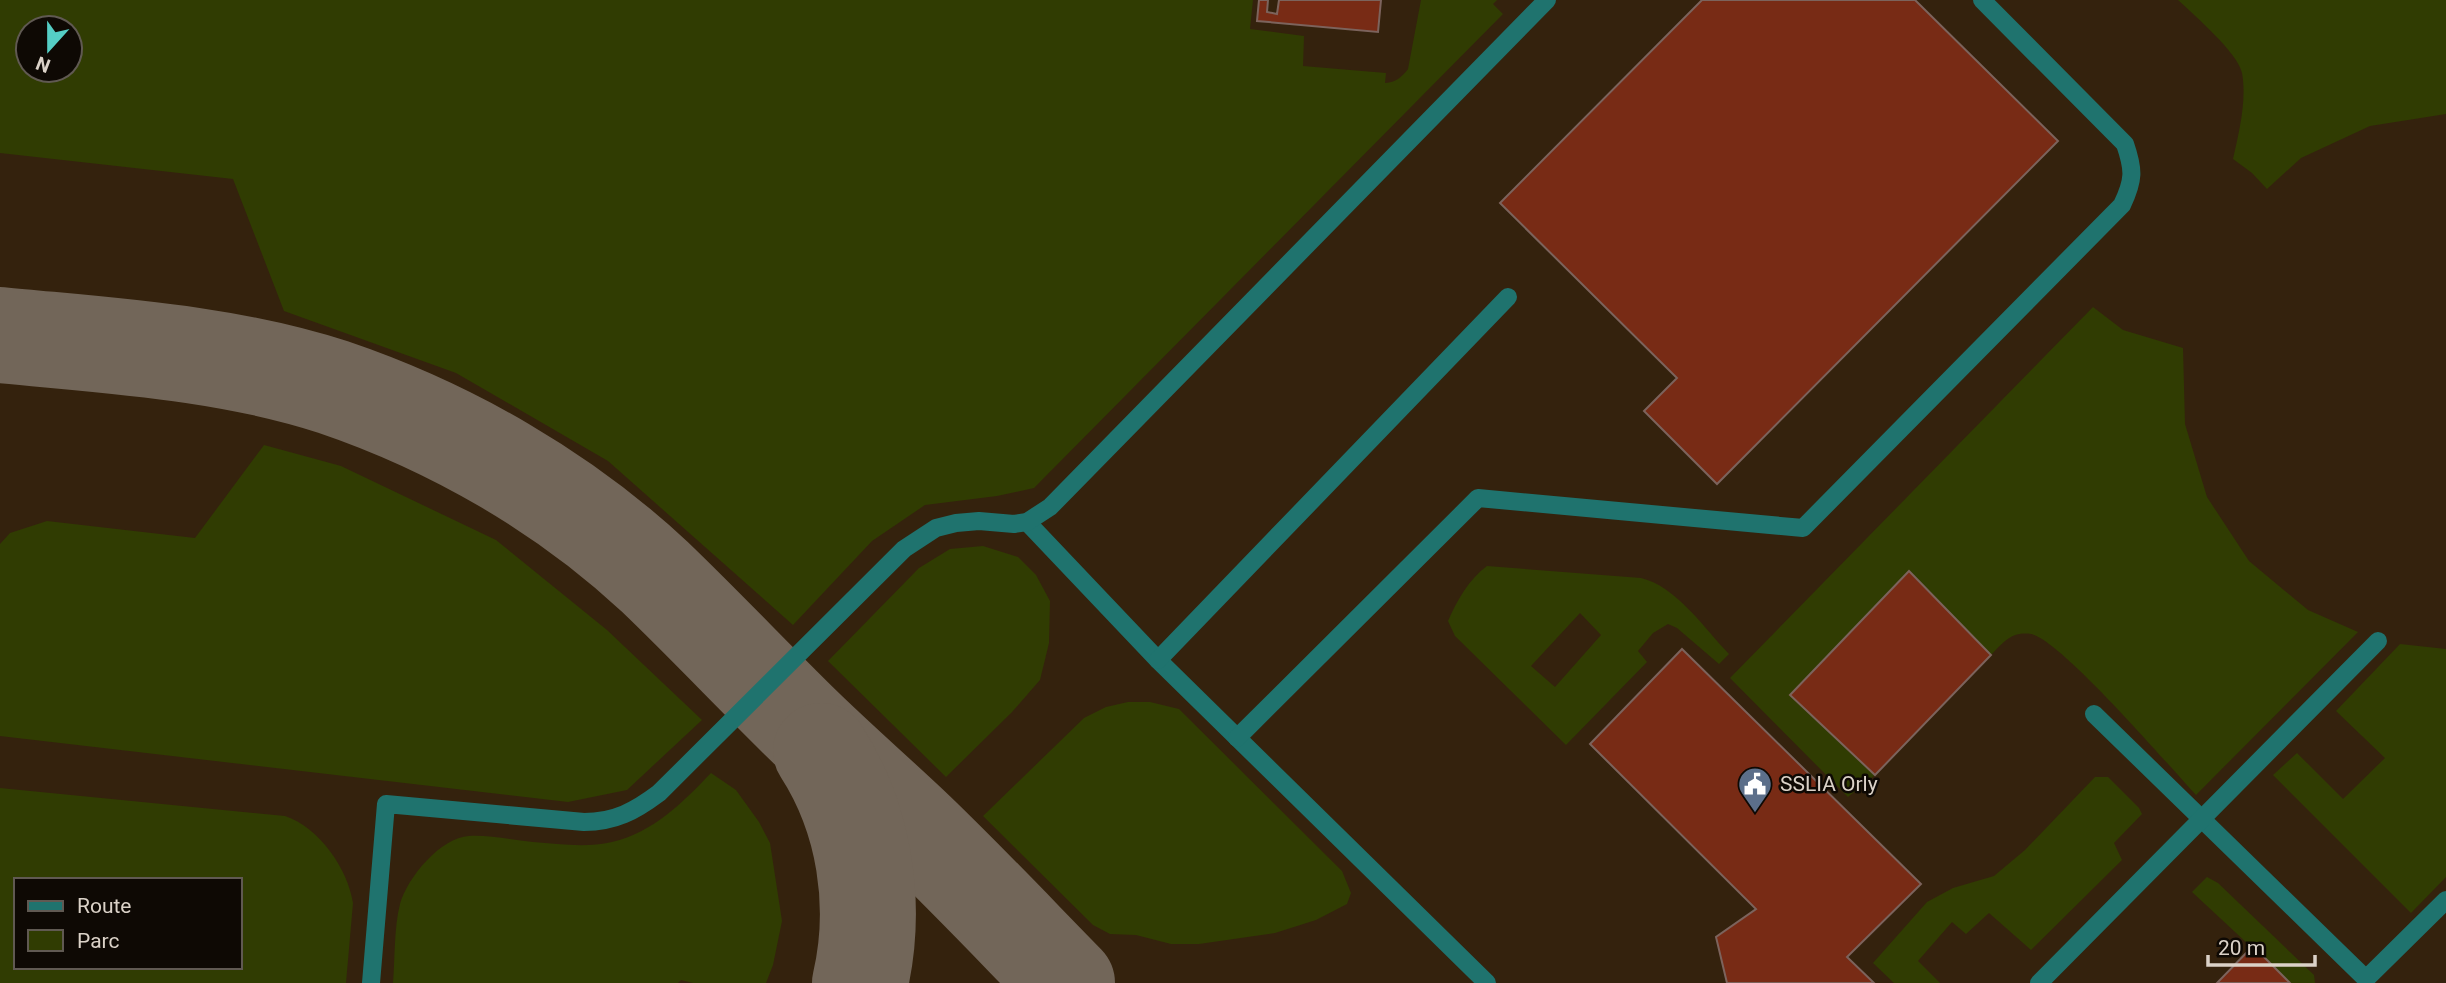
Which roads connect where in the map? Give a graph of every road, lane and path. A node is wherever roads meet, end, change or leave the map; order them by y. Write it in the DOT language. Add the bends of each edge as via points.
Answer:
graph roads {
  1 [pos="1548,0"];
  2 [pos="1982,0"];
  3 [pos="1508,297"];
  4 [pos="1027,522"];
  5 [pos="2378,641"];
  6 [pos="1158,660"];
  7 [pos="2094,714"];
  8 [pos="1237,738"];
  9 [pos="2203,819"];
  10 [pos="2446,900"];
  11 [pos="371,983"];
  12 [pos="1486,983"];
  13 [pos="2039,983"];
  1 -- 4 [label="lane" via="1070,487"];
  2 -- 8 [label="lane" via="2125,144 2132,184 2122,205 1803,528 1478,498"];
  3 -- 6 [label="lane"];
  4 -- 6 [label="lane"];
  4 -- 11 [label="lane" via="957,523 936,528 904,549 659,793 625,815 584,822 386,804"];
  5 -- 9 [label="lane"];
  6 -- 8 [label="lane"];
  7 -- 9 [label="lane"];
  8 -- 12 [label="lane"];
  9 -- 10 [label="lane" via="2366,979"];
  9 -- 13 [label="lane"];
}
